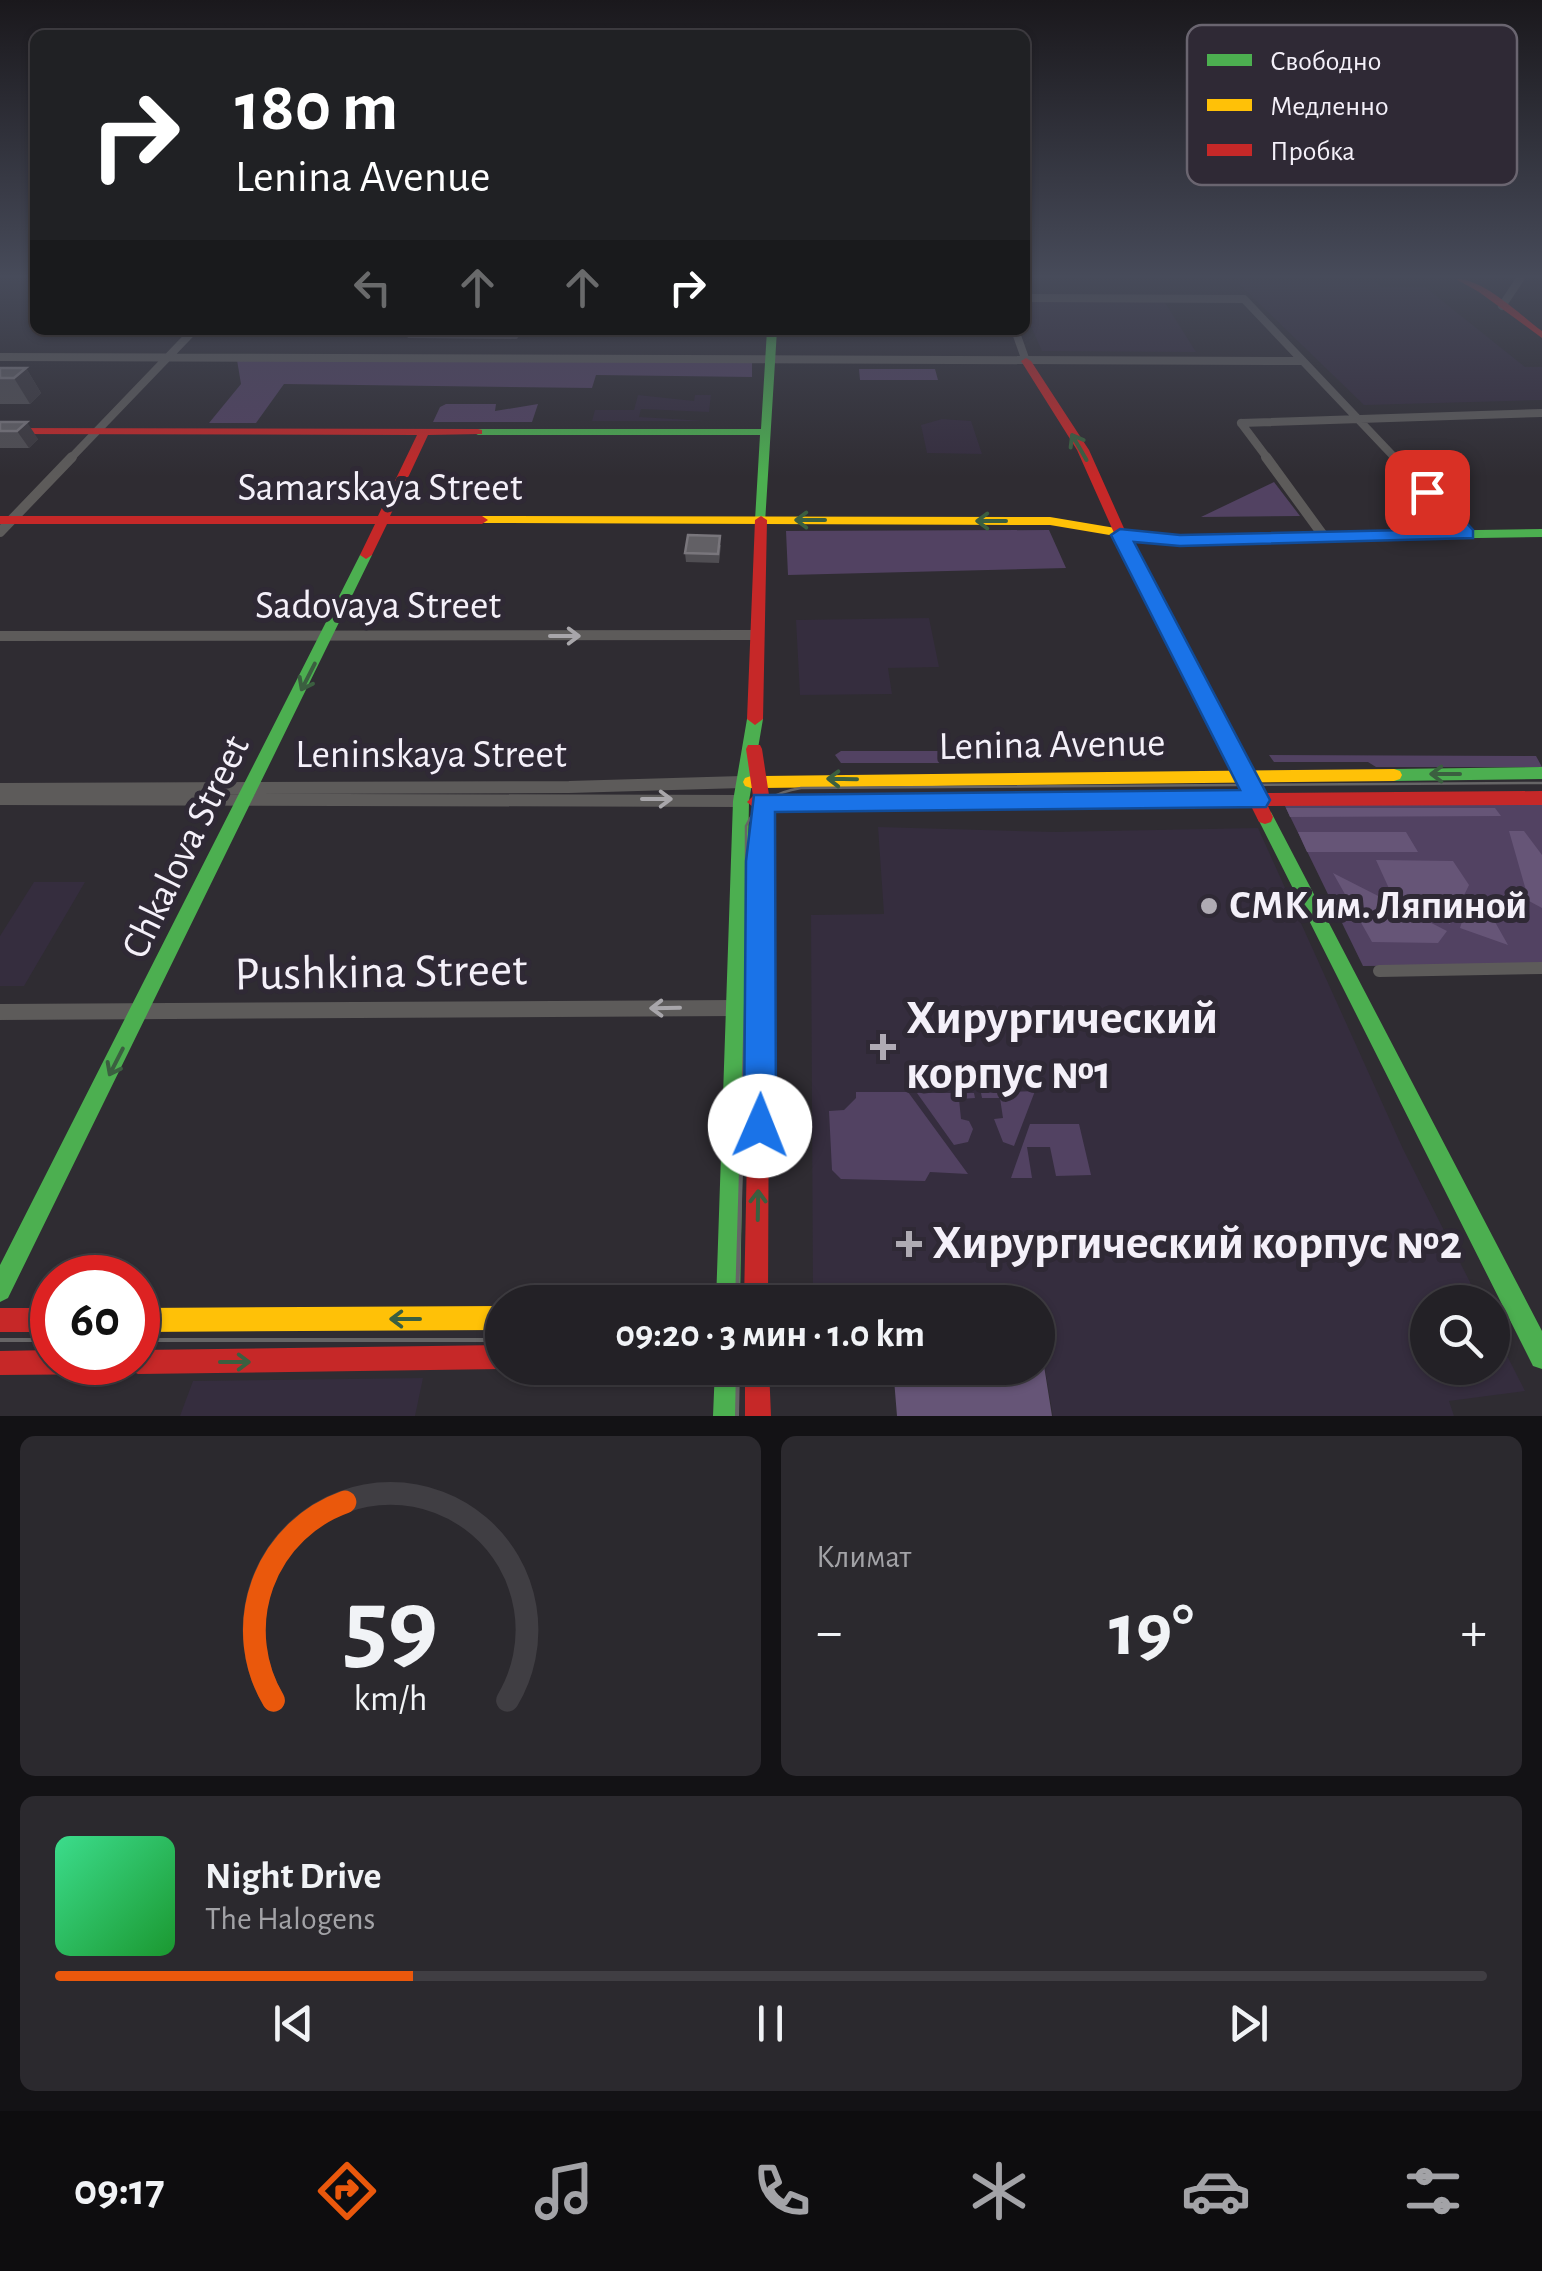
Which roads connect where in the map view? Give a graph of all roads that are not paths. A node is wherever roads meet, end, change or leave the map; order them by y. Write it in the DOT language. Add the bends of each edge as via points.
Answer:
graph roads {
  1 [pos="179,345"];
  2 [pos="771,345"];
  3 [pos="1021,345"];
  4 [pos="1286,345"];
  5 [pos="0,357"];
  6 [pos="167,358"];
  7 [pos="771,360"];
  8 [pos="1026,360"];
  9 [pos="1301,361"];
  10 [pos="1542,413"];
  11 [pos="1356,418"];
  12 [pos="0,431"];
  13 [pos="97,431"];
  14 [pos="424,431"];
  15 [pos="765,432"];
  16 [pos="761,520"];
  17 [pos="384,521"];
  18 [pos="4,524"];
  19 [pos="1542,533"];
  20 [pos="1467,534"];
  21 [pos="1120,535"];
  22 [pos="1325,538"];
  23 [pos="756,635"];
  24 [pos="0,636"];
  25 [pos="328,636"];
  26 [pos="754,749"];
  27 [pos="1542,774"];
  28 [pos="1245,776"];
  29 [pos="742,782"];
  30 [pos="764,782"];
  31 [pos="0,789"];
  32 [pos="250,792"];
  33 [pos="1542,798"];
  34 [pos="0,799"];
  35 [pos="1257,800"];
  36 [pos="741,801"];
  37 [pos="763,802"];
  38 [pos="1542,968"];
  39 [pos="1379,971"];
  40 [pos="737,1008"];
  41 [pos="762,1008"];
  42 [pos="0,1012"];
  43 [pos="140,1014"];
  44 [pos="729,1285"];
  45 [pos="756,1285"];
  46 [pos="0,1290"];
  47 [pos="485,1318"];
  48 [pos="0,1320"];
  49 [pos="30,1320"];
  50 [pos="160,1320"];
  51 [pos="485,1357"];
  52 [pos="1542,1357"];
  53 [pos="160,1362"];
  54 [pos="0,1363"];
  55 [pos="30,1363"];
  56 [pos="727,1385"];
  57 [pos="757,1385"];
  58 [pos="726,1416"];
  59 [pos="758,1416"];
  1 -- 6 [label="street"];
  2 -- 7 [label="main road"];
  3 -- 8 [label="street"];
  4 -- 9 [label="street"];
  5 -- 6 [label="street"];
  6 -- 7 [label="street"];
  6 -- 13 [label="street"];
  7 -- 8 [label="street"];
  7 -- 15 [label="main road"];
  8 -- 9 [label="street"];
  21 -- 8 [label="main road, one-way" via="1083,450"];
  9 -- 11 [label="street"];
  10 -- 11 [label="street"];
  11 -- 20 [label="street"];
  11 -- 22 [label="street" via="1241,423"];
  12 -- 13 [label="main road"];
  13 -- 14 [label="main road"];
  13 -- 18 [label="street"];
  14 -- 15 [label="main road"];
  14 -- 17 [label="main road, Chkalova Street"];
  15 -- 16 [label="main road"];
  16 -- 17 [label="main road, Samarskaya Street"];
  21 -- 16 [label="main road, Samarskaya Street, one-way" via="1050,521"];
  16 -- 23 [label="main road"];
  17 -- 18 [label="main road, Samarskaya Street"];
  17 -- 25 [label="main road, Chkalova Street"];
  19 -- 20 [label="main road, Samarskaya Street"];
  20 -- 22 [label="main road, Samarskaya Street"];
  21 -- 22 [label="main road, Samarskaya Street"];
  21 -- 28 [label="main road"];
  25 -- 23 [label="street, Sadovaya Street, one-way"];
  23 -- 26 [label="main road"];
  24 -- 25 [label="street, Sadovaya Street"];
  25 -- 32 [label="main road, Chkalova Street, one-way"];
  26 -- 29 [label="main road"];
  26 -- 30 [label="main road"];
  27 -- 28 [label="main road, Lenina Avenue, one-way"];
  28 -- 30 [label="main road, Lenina Avenue, one-way"];
  28 -- 35 [label="main road"];
  29 -- 30 [label="main road, Lenina Avenue"];
  29 -- 32 [label="street, Leninskaya Street"];
  29 -- 36 [label="main road"];
  30 -- 37 [label="main road"];
  31 -- 32 [label="street, Leninskaya Street"];
  32 -- 34 [label="street, Leninskaya Street"];
  32 -- 36 [label="street, Leninskaya Street, one-way"];
  32 -- 43 [label="main road, Chkalova Street"];
  33 -- 35 [label="main road, Lenina Avenue"];
  35 -- 37 [label="main road, Lenina Avenue"];
  35 -- 52 [label="main road"];
  36 -- 37 [label="main road, Lenina Avenue"];
  36 -- 40 [label="main road"];
  37 -- 41 [label="main road"];
  38 -- 39 [label="street"];
  40 -- 41 [label="street, Pushkina Street"];
  40 -- 43 [label="street, Pushkina Street, one-way"];
  40 -- 44 [label="main road"];
  45 -- 41 [label="main road, one-way"];
  42 -- 43 [label="street, Pushkina Street"];
  43 -- 46 [label="main road, Chkalova Street, one-way"];
  47 -- 50 [label="main road, one-way"];
  48 -- 49 [label="main road"];
  53 -- 51 [label="main road, one-way"];
  54 -- 55 [label="main road"];
  56 -- 58 [label="main road"];
  57 -- 59 [label="main road"];
}
